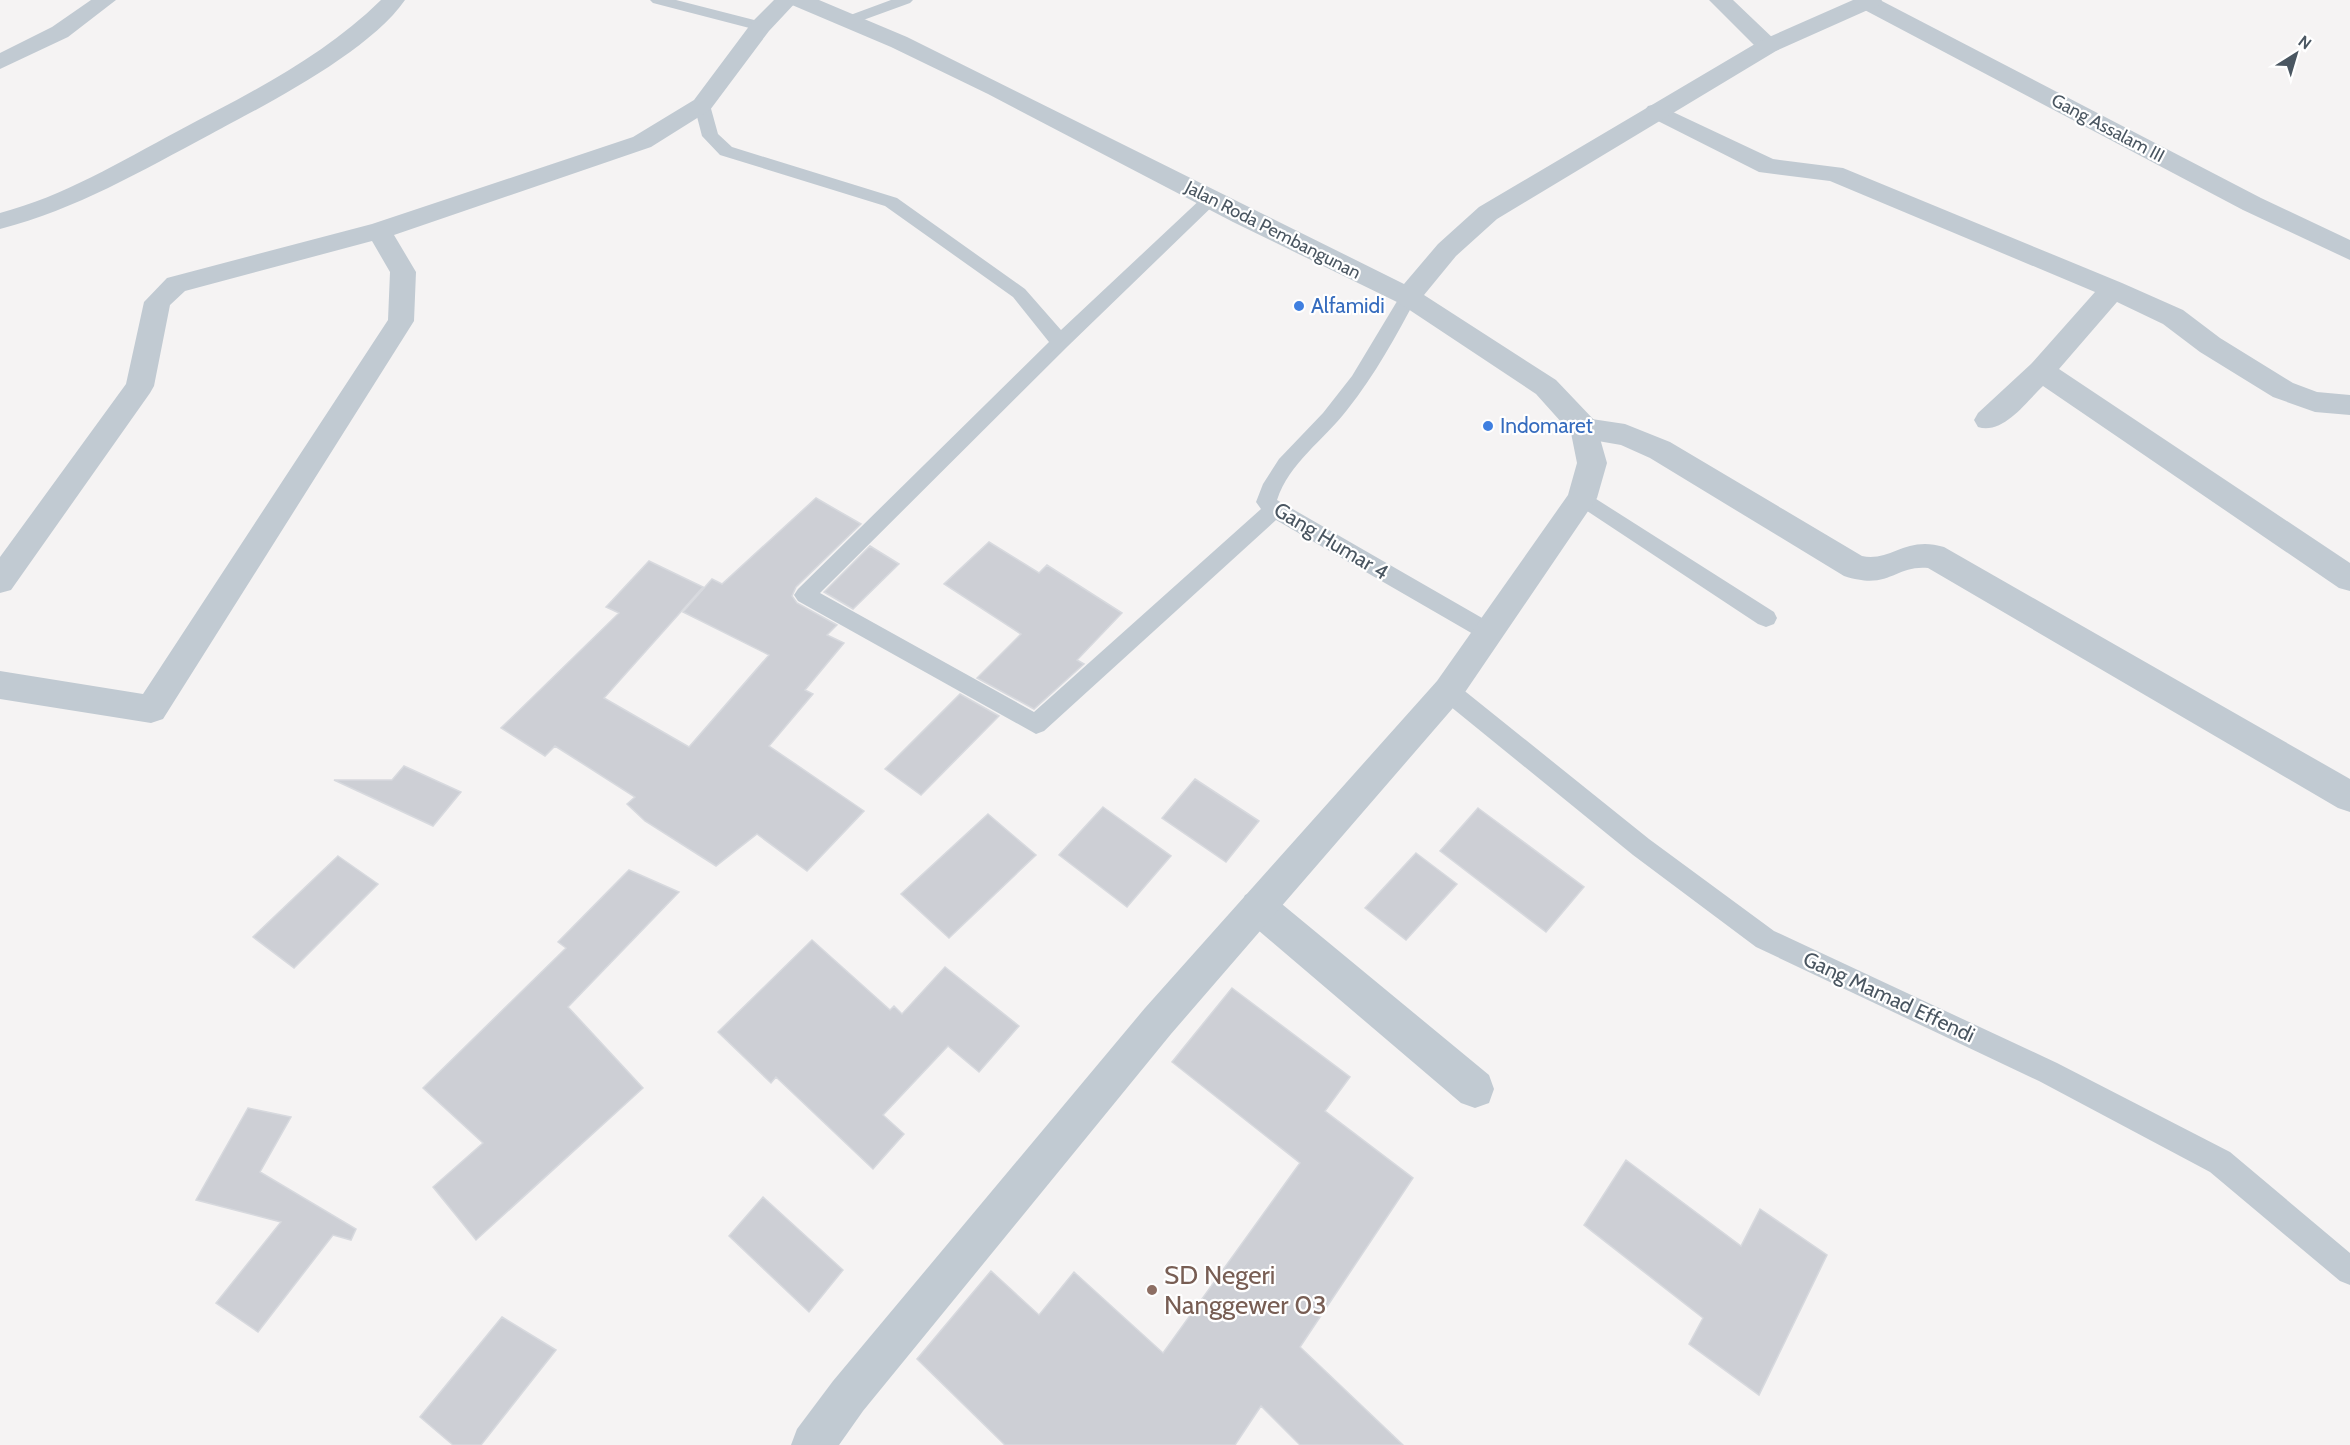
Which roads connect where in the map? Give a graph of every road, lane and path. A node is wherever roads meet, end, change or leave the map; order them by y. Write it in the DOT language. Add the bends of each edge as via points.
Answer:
graph roads {
  1 [pos="105,0"];
  2 [pos="394,0"];
  3 [pos="658,0"];
  4 [pos="787,0"];
  5 [pos="800,0"];
  6 [pos="905,0"];
  7 [pos="1719,0"];
  8 [pos="1869,1"];
  9 [pos="850,20"];
  10 [pos="761,26"];
  11 [pos="1768,46"];
  12 [pos="0,62"];
  13 [pos="702,105"];
  14 [pos="1656,111"];
  15 [pos="1210,200"];
  16 [pos="0,221"];
  17 [pos="379,231"];
  18 [pos="2350,251"];
  19 [pos="2113,289"];
  20 [pos="1408,297"];
  21 [pos="1060,342"];
  22 [pos="2041,371"];
  23 [pos="2350,405"];
  24 [pos="1988,420"];
  25 [pos="1585,429"];
  26 [pos="1582,498"];
  27 [pos="1274,509"];
  28 [pos="2350,579"];
  29 [pos="0,580"];
  30 [pos="1766,618"];
  31 [pos="1488,632"];
  32 [pos="0,685"];
  33 [pos="1448,691"];
  34 [pos="2350,797"];
  35 [pos="1258,907"];
  36 [pos="1476,1089"];
  37 [pos="2350,1271"];
  38 [pos="813,1445"];
  1 -- 12 [label="street" via="60,32"];
  2 -- 16 [label="street" via="343,45 224,117 83,193"];
  3 -- 10 [label="lane"];
  4 -- 10 [label="street"];
  5 -- 9 [label="street, Jalan Roda Pembangunan"];
  6 -- 9 [label="lane"];
  7 -- 11 [label="street"];
  8 -- 11 [label="street"];
  8 -- 18 [label="street, Gang Assalam III" via="2252,204"];
  9 -- 15 [label="street, Jalan Roda Pembangunan" via="1105,142"];
  10 -- 13 [label="street"];
  11 -- 14 [label="street"];
  13 -- 17 [label="street" via="642,142"];
  13 -- 21 [label="lane" via="710,136 726,151 891,202 1019,293"];
  14 -- 19 [label="street" via="1768,166 1834,174"];
  14 -- 20 [label="street" via="1488,213 1447,250"];
  15 -- 20 [label="street, Jalan Roda Pembangunan"];
  15 -- 21 [label="lane"];
  17 -- 29 [label="street" via="176,284 156,302 140,386"];
  17 -- 32 [label="street" via="403,272 401,321 151,709"];
  19 -- 22 [label="street"];
  19 -- 23 [label="street" via="2173,317 2283,390 2315,402"];
  20 -- 25 [label="street, Jalan Roda Pembangunan" via="1546,387"];
  20 -- 27 [label="lane, Gang Humar 4" via="1368,368 1275,479 1266,502"];
  21 -- 27 [label="lane" via="805,596 1035,724"];
  22 -- 24 [label="street"];
  22 -- 28 [label="street"];
  25 -- 26 [label="street" via="1592,464"];
  25 -- 34 [label="street" via="1625,435 1660,450 1855,567 1871,572 1885,570 1904,556 1916,553 1942,560"];
  26 -- 30 [label="lane"];
  26 -- 31 [label="street"];
  27 -- 31 [label="lane, Gang Humar 4"];
  31 -- 33 [label="street"];
  33 -- 35 [label="street"];
  33 -- 37 [label="lane, Gang Mamad Effendi" via="1641,847 1765,939 2048,1072 2220,1162"];
  35 -- 36 [label="street"];
  35 -- 38 [label="street" via="1158,1021 848,1395"];
}
